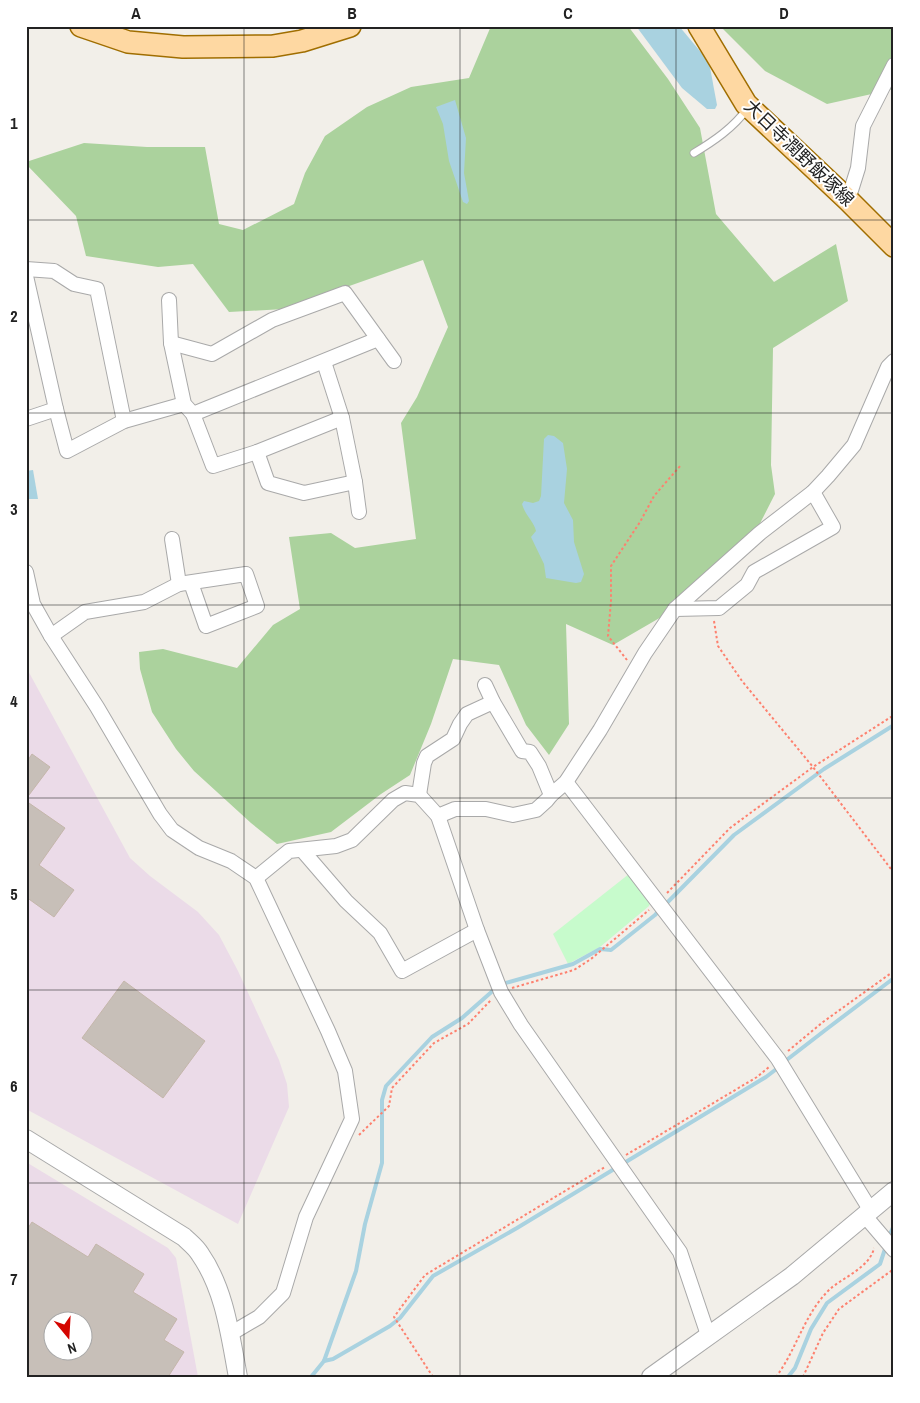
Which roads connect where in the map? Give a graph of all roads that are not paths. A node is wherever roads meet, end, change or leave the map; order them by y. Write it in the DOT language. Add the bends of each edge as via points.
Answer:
graph roads {
  1 [pos="81,26"];
  2 [pos="350,26"];
  3 [pos="699,26"];
  4 [pos="894,65"];
  5 [pos="749,107"];
  6 [pos="694,153"];
  7 [pos="848,200"];
  8 [pos="894,246"];
  9 [pos="26,269"];
  10 [pos="26,276"];
  11 [pos="169,300"];
  12 [pos="378,339"];
  13 [pos="171,343"];
  14 [pos="394,361"];
  15 [pos="894,361"];
  16 [pos="324,362"];
  17 [pos="188,409"];
  18 [pos="56,410"];
  19 [pos="342,418"];
  20 [pos="26,419"];
  21 [pos="124,422"];
  22 [pos="257,452"];
  23 [pos="355,482"];
  24 [pos="813,492"];
  25 [pos="359,512"];
  26 [pos="172,539"];
  27 [pos="26,572"];
  28 [pos="185,584"];
  29 [pos="675,609"];
  30 [pos="51,636"];
  31 [pos="485,684"];
  32 [pos="493,702"];
  33 [pos="566,782"];
  34 [pos="419,795"];
  35 [pos="550,795"];
  36 [pos="438,816"];
  37 [pos="302,850"];
  38 [pos="256,878"];
  39 [pos="477,930"];
  40 [pos="26,1139"];
  41 [pos="894,1191"];
  42 [pos="868,1213"];
  43 [pos="894,1250"];
  44 [pos="230,1334"];
  45 [pos="708,1336"];
  46 [pos="238,1377"];
  47 [pos="651,1377"];
  1 -- 2 [label="main road" via="128,42 183,47 273,46"];
  3 -- 5 [label="main road, 大日寺潤野飯塚線"];
  4 -- 7 [label="street" via="863,126 858,168"];
  5 -- 6 [label="lane" via="714,141"];
  5 -- 7 [label="main road, 大日寺潤野飯塚線"];
  7 -- 8 [label="main road, 大日寺潤野飯塚線"];
  9 -- 21 [label="street" via="54,271 74,284 96,289"];
  10 -- 18 [label="street"];
  11 -- 13 [label="street"];
  12 -- 13 [label="street" via="345,293 272,320 212,354"];
  12 -- 14 [label="street"];
  12 -- 16 [label="street"];
  13 -- 17 [label="street"];
  15 -- 24 [label="street" via="888,367 854,445"];
  16 -- 17 [label="street"];
  16 -- 19 [label="street"];
  17 -- 21 [label="street"];
  17 -- 22 [label="street" via="213,466"];
  18 -- 20 [label="street"];
  18 -- 21 [label="street" via="67,451"];
  19 -- 22 [label="street"];
  19 -- 23 [label="street"];
  22 -- 23 [label="street" via="268,483 304,493"];
  23 -- 25 [label="street"];
  24 -- 29 [label="street" via="760,533"];
  24 -- 29 [label="street" via="833,527 754,572 747,585 719,608"];
  26 -- 28 [label="street"];
  27 -- 30 [label="street" via="34,604"];
  28 -- 28 [label="street" via="246,574 257,606 206,626"];
  28 -- 30 [label="street" via="144,602 85,612"];
  29 -- 33 [label="street"];
  30 -- 38 [label="street" via="172,830 198,848 230,861"];
  31 -- 32 [label="street"];
  32 -- 34 [label="street" via="467,714 453,739 426,756"];
  32 -- 35 [label="street" via="522,751 530,752 539,766"];
  33 -- 35 [label="street"];
  33 -- 42 [label="street" via="778,1059"];
  34 -- 36 [label="street"];
  34 -- 37 [label="street" via="405,794 393,800 352,840 336,846"];
  35 -- 36 [label="street" via="536,810 513,815 486,809 455,809"];
  36 -- 39 [label="street"];
  37 -- 38 [label="street" via="289,851"];
  37 -- 39 [label="street" via="380,934 402,971"];
  38 -- 44 [label="street" via="345,1071 352,1119 306,1218 283,1293 259,1317"];
  39 -- 45 [label="street" via="500,992 520,1026 680,1252"];
  40 -- 44 [label="street" via="184,1237 200,1253 218,1287"];
  41 -- 42 [label="street"];
  42 -- 43 [label="street"];
  42 -- 45 [label="street" via="792,1276"];
  44 -- 46 [label="street"];
  45 -- 47 [label="street"];
}
